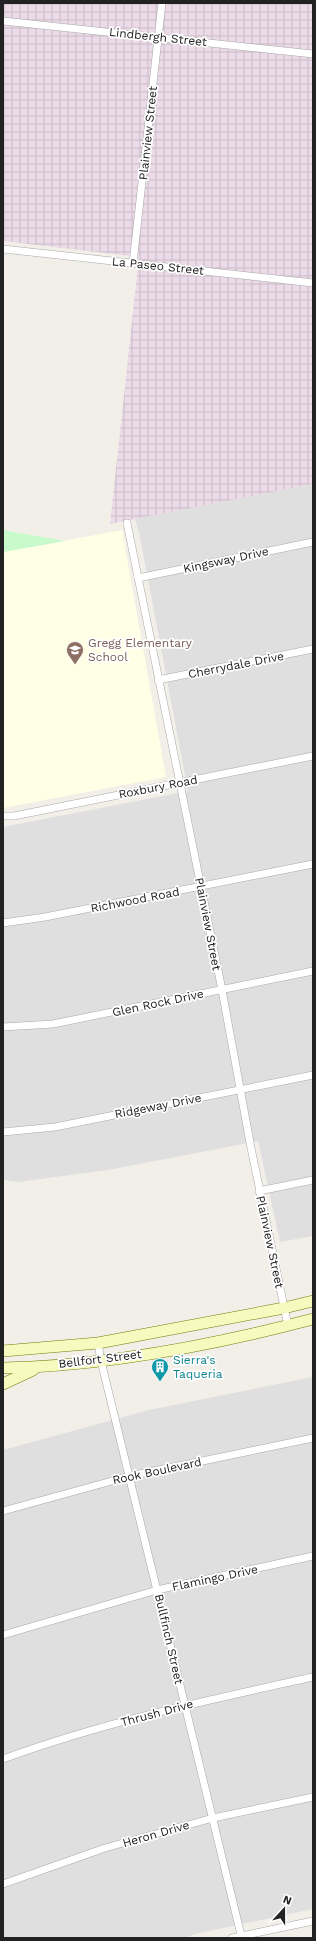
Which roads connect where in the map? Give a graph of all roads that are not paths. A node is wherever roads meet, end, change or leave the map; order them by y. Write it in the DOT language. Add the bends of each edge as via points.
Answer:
graph roads {
  1 [pos="162,3"];
  2 [pos="3,20"];
  3 [pos="158,37"];
  4 [pos="313,54"];
  5 [pos="3,249"];
  6 [pos="133,263"];
  7 [pos="313,284"];
  8 [pos="127,524"];
  9 [pos="313,542"];
  10 [pos="138,578"];
  11 [pos="313,649"];
  12 [pos="158,680"];
  13 [pos="313,756"];
  14 [pos="179,783"];
  15 [pos="3,816"];
  16 [pos="313,864"];
  17 [pos="201,887"];
  18 [pos="3,923"];
  19 [pos="313,971"];
  20 [pos="222,990"];
  21 [pos="3,1027"];
  22 [pos="313,1075"];
  23 [pos="240,1089"];
  24 [pos="3,1132"];
  25 [pos="313,1180"];
  26 [pos="260,1191"];
  27 [pos="313,1301"];
  28 [pos="284,1308"];
  29 [pos="313,1319"];
  30 [pos="288,1326"];
  31 [pos="98,1343"];
  32 [pos="3,1350"];
  33 [pos="101,1361"];
  34 [pos="46,1365"];
  35 [pos="3,1368"];
  36 [pos="3,1384"];
  37 [pos="313,1438"];
  38 [pos="130,1476"];
  39 [pos="3,1511"];
  40 [pos="313,1556"];
  41 [pos="157,1590"];
  42 [pos="3,1635"];
  43 [pos="313,1677"];
  44 [pos="184,1705"];
  45 [pos="3,1759"];
  46 [pos="313,1797"];
  47 [pos="213,1818"];
  48 [pos="3,1884"];
  49 [pos="313,1921"];
  50 [pos="241,1935"];
  51 [pos="232,1938"];
  1 -- 3 [label="street, Plainview Street"];
  2 -- 3 [label="street, Lindbergh Street"];
  3 -- 4 [label="street, Lindbergh Street"];
  3 -- 6 [label="street, Plainview Street"];
  5 -- 6 [label="street, La Paseo Street"];
  6 -- 7 [label="street, La Paseo Street"];
  8 -- 10 [label="street, Plainview Street"];
  9 -- 10 [label="street, Kingsway Drive"];
  10 -- 12 [label="street, Plainview Street"];
  11 -- 12 [label="street, Cherrydale Drive"];
  12 -- 14 [label="street, Plainview Street"];
  13 -- 14 [label="street, Roxbury Road"];
  14 -- 15 [label="street, Roxbury Road" via="14,816"];
  14 -- 17 [label="street, Plainview Street"];
  16 -- 17 [label="street, Richwood Road"];
  17 -- 18 [label="street, Richwood Road"];
  17 -- 20 [label="street, Plainview Street"];
  19 -- 20 [label="street, Glen Rock Drive"];
  20 -- 21 [label="street, Glen Rock Drive" via="53,1024"];
  20 -- 23 [label="street, Plainview Street"];
  22 -- 23 [label="street, Ridgeway Drive"];
  23 -- 24 [label="street, Ridgeway Drive" via="55,1127"];
  23 -- 26 [label="street, Plainview Street"];
  25 -- 26 [label="street"];
  26 -- 28 [label="street, Plainview Street"];
  27 -- 28 [label="main road, Bellfort Street"];
  28 -- 30 [label="street, Plainview Street"];
  28 -- 31 [label="main road, Bellfort Street"];
  29 -- 30 [label="main road, Bellfort Street"];
  30 -- 33 [label="main road, Bellfort Street" via="265,1333"];
  31 -- 32 [label="main road, Bellfort Street"];
  31 -- 33 [label="street, Bullfinch Street"];
  33 -- 34 [label="main road, Bellfort Street"];
  33 -- 38 [label="street, Bullfinch Street"];
  34 -- 35 [label="main road, Bellfort Street"];
  34 -- 36 [label="main road"];
  37 -- 38 [label="street, Rook Boulevard"];
  38 -- 39 [label="street, Rook Boulevard"];
  38 -- 41 [label="street, Bullfinch Street"];
  40 -- 41 [label="street, Flamingo Drive"];
  41 -- 42 [label="street, Flamingo Drive"];
  41 -- 44 [label="street, Bullfinch Street"];
  43 -- 44 [label="street, Thrush Drive"];
  44 -- 45 [label="street, Thrush Drive" via="52,1741"];
  44 -- 47 [label="street, Bullfinch Street"];
  46 -- 47 [label="street, Heron Drive"];
  47 -- 48 [label="street, Heron Drive" via="105,1848"];
  47 -- 50 [label="street, Bullfinch Street"];
  49 -- 50 [label="street"];
  50 -- 51 [label="street"];
}
